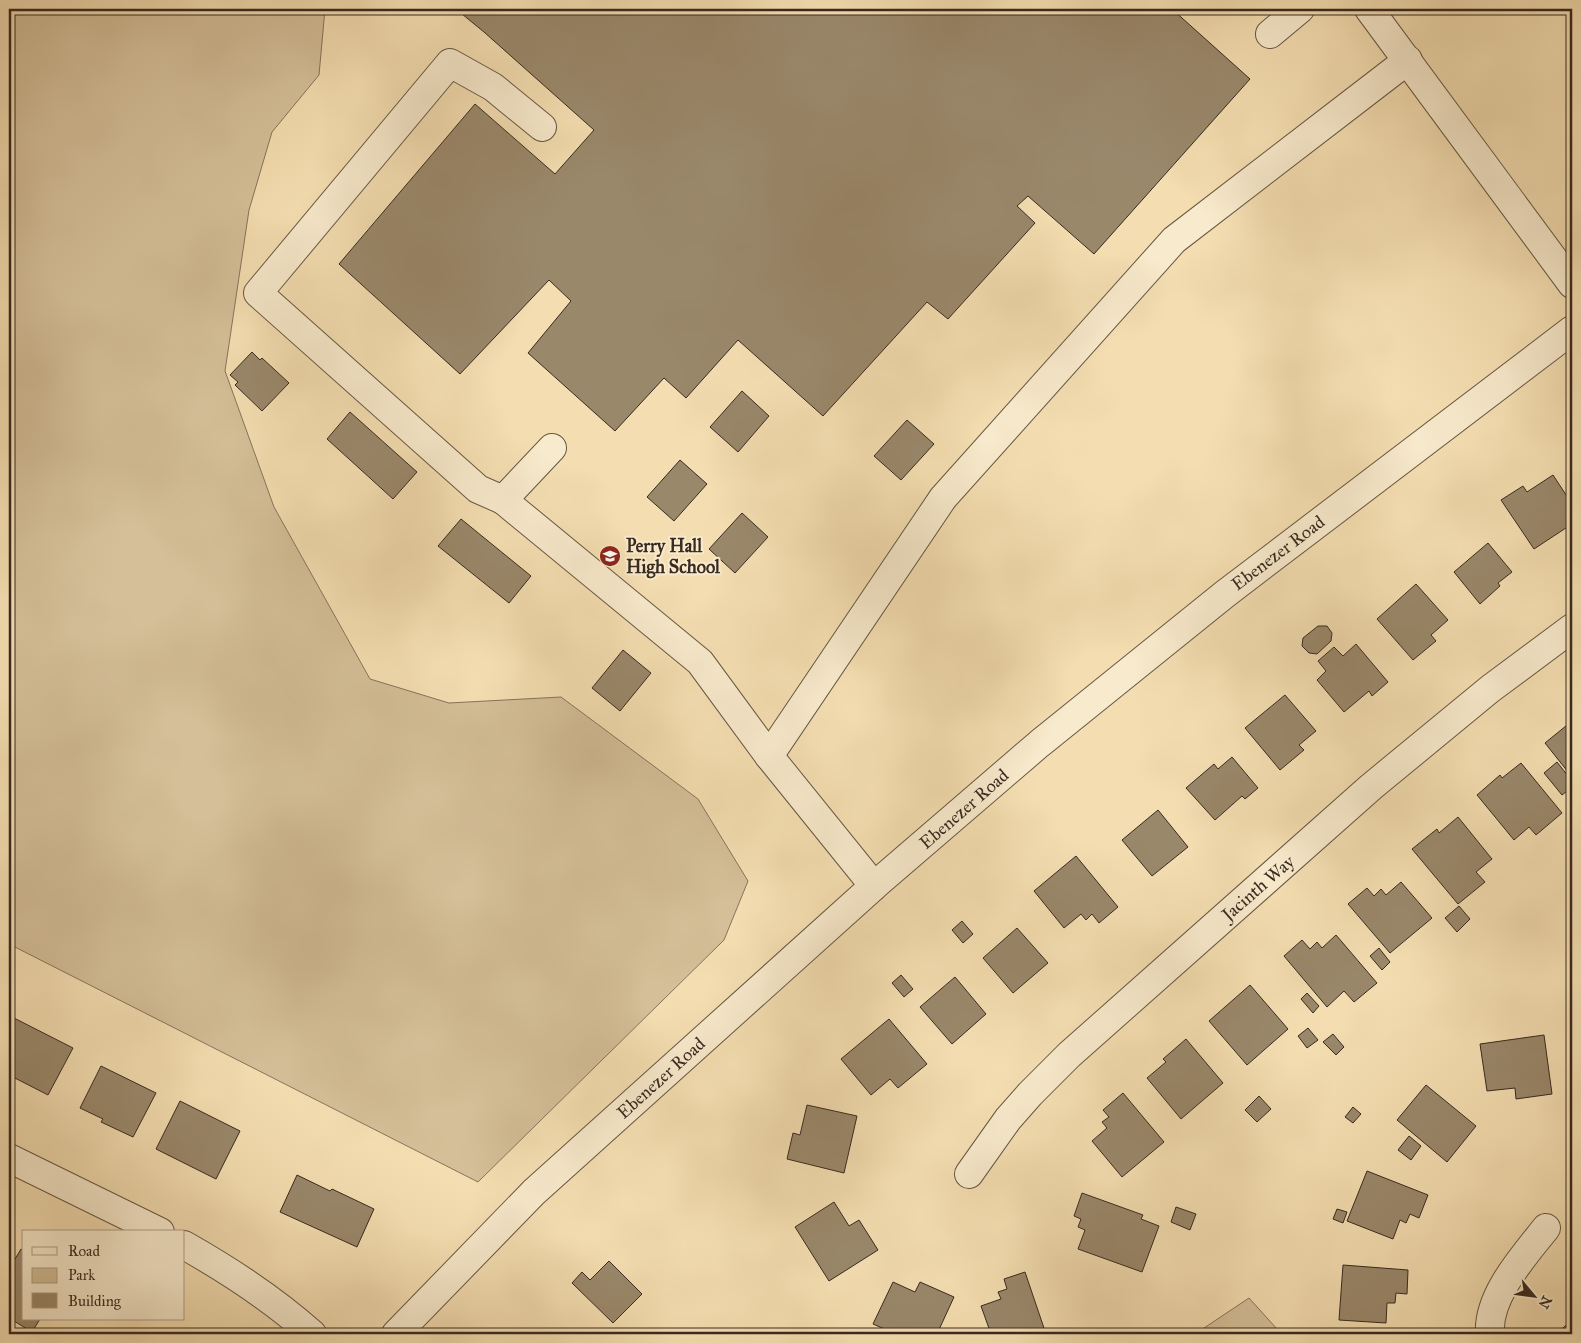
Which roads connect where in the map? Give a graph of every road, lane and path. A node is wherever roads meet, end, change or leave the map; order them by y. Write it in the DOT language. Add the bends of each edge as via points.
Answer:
graph roads {
  1 [pos="1300,9"];
  2 [pos="1370,9"];
  3 [pos="1270,34"];
  4 [pos="1408,60"];
  5 [pos="542,127"];
  6 [pos="1572,284"];
  7 [pos="1572,330"];
  8 [pos="552,448"];
  9 [pos="503,500"];
  10 [pos="1572,628"];
  11 [pos="770,756"];
  12 [pos="874,886"];
  13 [pos="9,1158"];
  14 [pos="969,1174"];
  15 [pos="1546,1228"];
  16 [pos="156,1230"];
  17 [pos="185,1246"];
  18 [pos="312,1334"];
  19 [pos="396,1334"];
  20 [pos="1490,1334"];
  1 -- 3 [label="street"];
  2 -- 4 [label="street"];
  4 -- 6 [label="street"];
  4 -- 11 [label="street" via="1174,240 943,498"];
  5 -- 9 [label="street" via="493,87 450,63 258,293 478,489"];
  7 -- 12 [label="street, Ebenezer Road" via="1225,594 1039,744"];
  8 -- 9 [label="street"];
  9 -- 11 [label="street" via="700,662"];
  10 -- 14 [label="street, Jacinth Way" via="1490,689 1371,787 1104,1023 1030,1094"];
  11 -- 12 [label="street"];
  12 -- 19 [label="street, Ebenezer Road" via="534,1192"];
  13 -- 16 [label="street"];
  15 -- 20 [label="street" via="1504,1286 1492,1313"];
  17 -- 18 [label="street" via="266,1296"];
}
